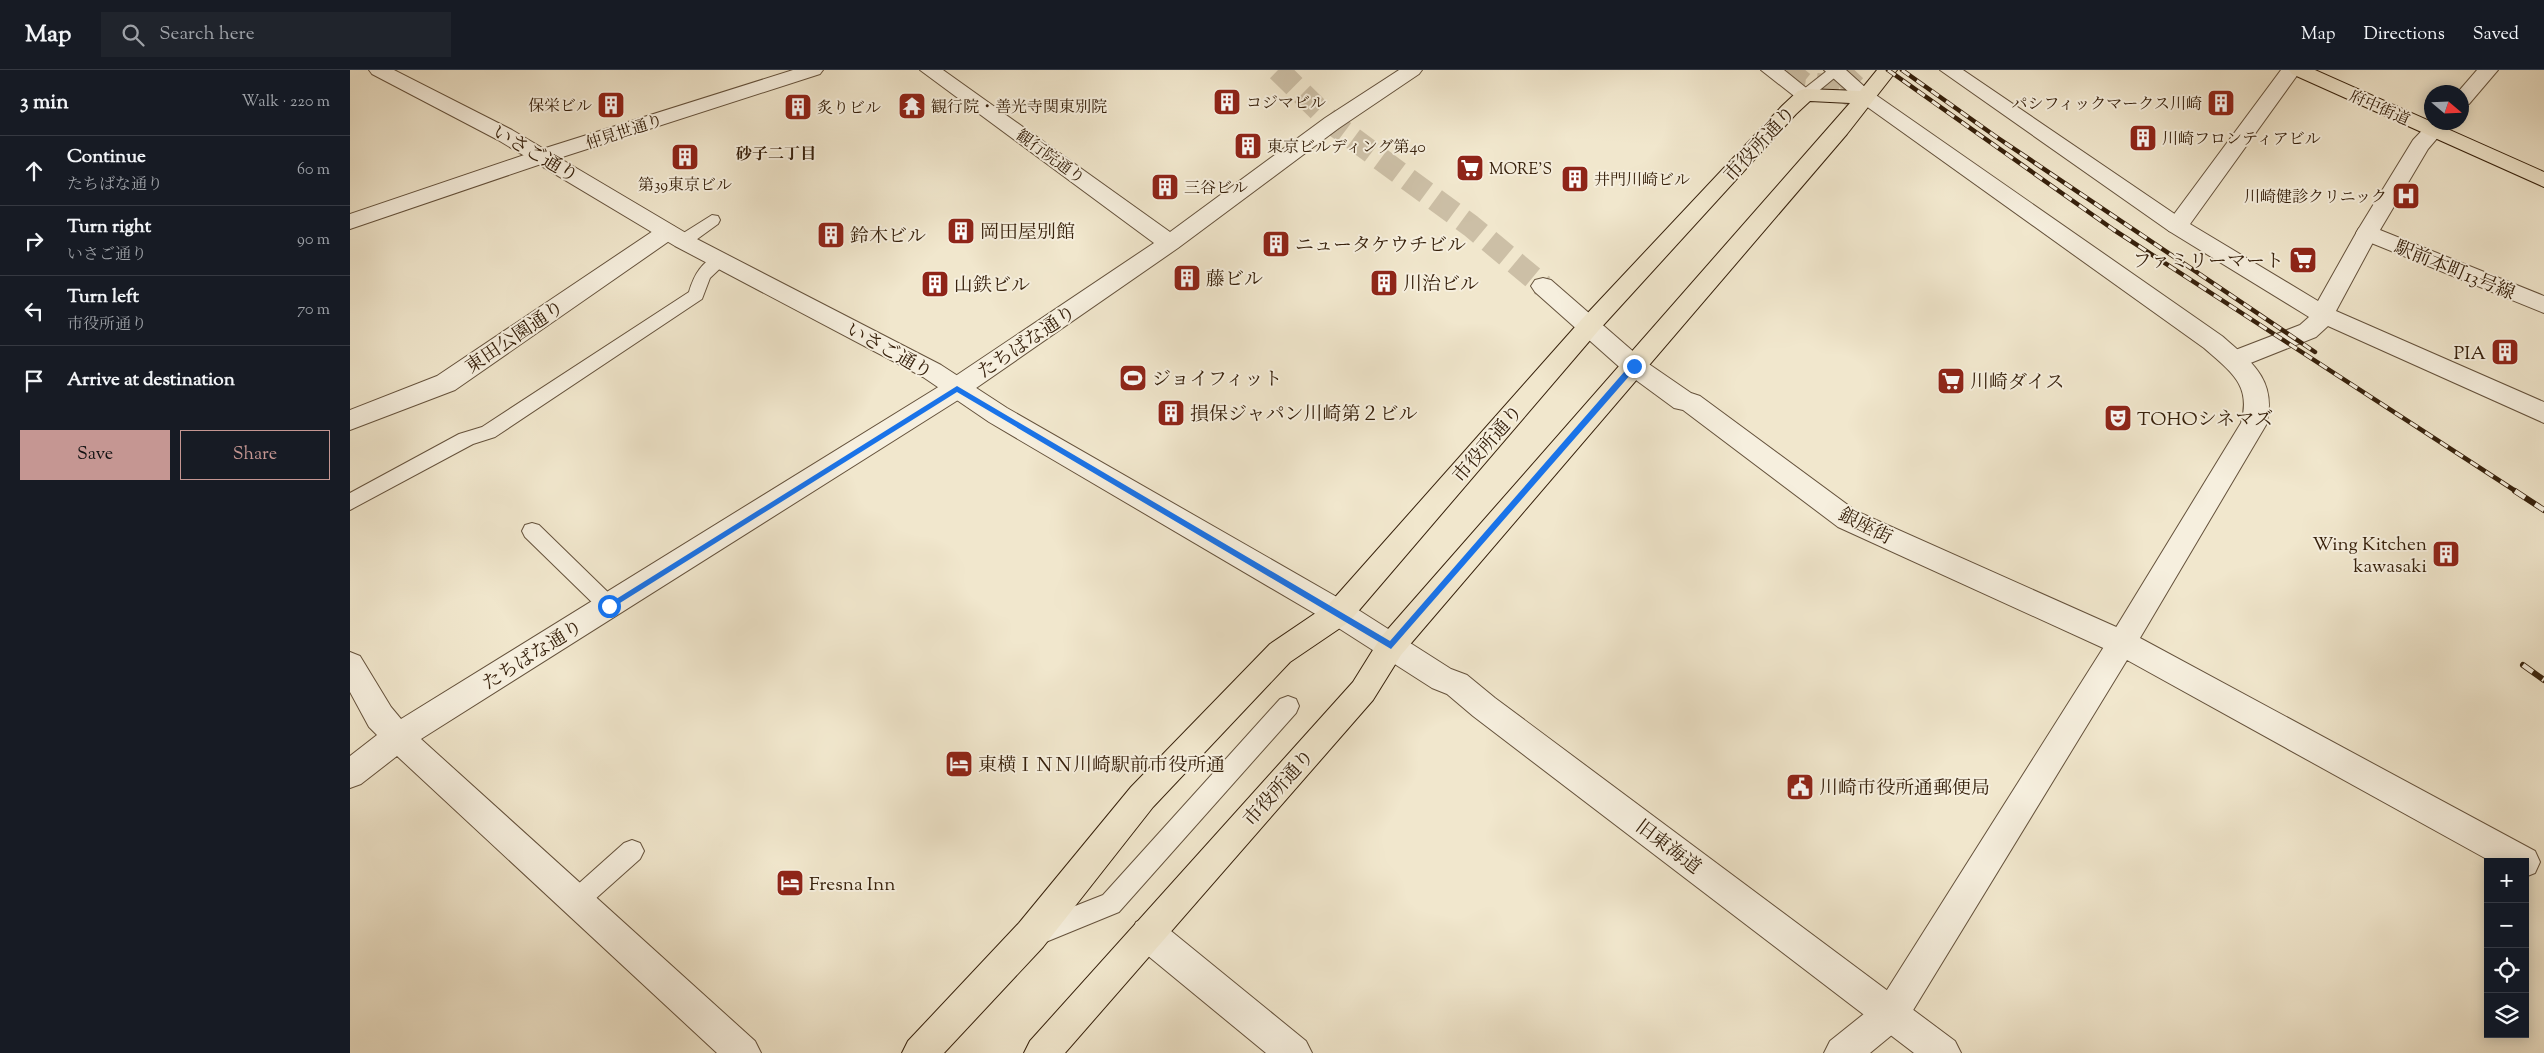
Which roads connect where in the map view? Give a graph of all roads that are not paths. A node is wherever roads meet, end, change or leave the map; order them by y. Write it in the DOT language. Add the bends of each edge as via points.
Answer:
graph roads {
  1 [pos="380,70"];
  2 [pos="813,70"];
  3 [pos="930,70"];
  4 [pos="1412,70"];
  5 [pos="1771,70"];
  6 [pos="1835,70"];
  7 [pos="1887,70"];
  8 [pos="1950,70"];
  9 [pos="2291,70"];
  10 [pos="2299,70"];
  11 [pos="2488,70"];
  12 [pos="2469,92"];
  13 [pos="1805,95"];
  14 [pos="1866,97"];
  15 [pos="2424,122"];
  16 [pos="2434,130"];
  17 [pos="2443,130"];
  18 [pos="543,156"];
  19 [pos="2544,180"];
  20 [pos="712,220"];
  21 [pos="350,222"];
  22 [pos="2177,226"];
  23 [pos="2367,233"];
  24 [pos="675,236"];
  25 [pos="1170,243"];
  26 [pos="721,260"];
  27 [pos="1543,286"];
  28 [pos="2544,305"];
  29 [pos="2324,315"];
  30 [pos="1590,325"];
  31 [pos="2234,360"];
  32 [pos="1634,366"];
  33 [pos="957,388"];
  34 [pos="2544,413"];
  35 [pos="350,420"];
  36 [pos="350,502"];
  37 [pos="532,530"];
  38 [pos="609,606"];
  39 [pos="1339,613"];
  40 [pos="2122,643"];
  41 [pos="1391,646"];
  42 [pos="350,665"];
  43 [pos="1288,706"];
  44 [pos="398,737"];
  45 [pos="350,774"];
  46 [pos="632,851"];
  47 [pos="2518,858"];
  48 [pos="2529,864"];
  49 [pos="2544,872"];
  50 [pos="576,901"];
  51 [pos="1148,934"];
  52 [pos="1031,935"];
  53 [pos="1892,1013"];
  54 [pos="743,1053"];
  55 [pos="920,1053"];
  56 [pos="1042,1053"];
  57 [pos="1294,1053"];
  58 [pos="1842,1053"];
  59 [pos="1943,1053"];
  1 -- 18 [label="street, いさご通り"];
  2 -- 18 [label="street, 仲見世通り"];
  3 -- 25 [label="street, 観行院通り"];
  4 -- 25 [label="street, たちばな通り" via="1332,123"];
  5 -- 13 [label="street"];
  6 -- 13 [label="lane"];
  6 -- 14 [label="street"];
  7 -- 14 [label="main road"];
  8 -- 22 [label="street"];
  9 -- 22 [label="street"];
  10 -- 15 [label="main road, 府中街道"];
  11 -- 12 [label="street"];
  13 -- 14 [label="main road, 市役所通り"];
  13 -- 30 [label="main road, 市役所通り"];
  14 -- 31 [label="street"];
  14 -- 32 [label="main road, 市役所通り"];
  16 -- 23 [label="street" via="2420,144"];
  17 -- 19 [label="main road, 府中街道"];
  18 -- 21 [label="street, 仲見世通り"];
  18 -- 24 [label="street, いさご通り"];
  20 -- 24 [label="lane"];
  22 -- 29 [label="street"];
  23 -- 28 [label="street, 駅前本町13号線"];
  23 -- 29 [label="street"];
  24 -- 26 [label="street, いさご通り"];
  24 -- 35 [label="street, 東田公園通り" via="446,383"];
  25 -- 33 [label="street, たちばな通り"];
  26 -- 33 [label="street, いさご通り"];
  26 -- 36 [label="lane" via="702,275 696,295 488,432 466,439"];
  27 -- 30 [label="street, 銀座街"];
  29 -- 31 [label="street" via="2308,331"];
  29 -- 34 [label="street"];
  30 -- 32 [label="street, 銀座街"];
  30 -- 39 [label="main road, 市役所通り"];
  31 -- 40 [label="street" via="2250,380 2258,401 2253,425"];
  32 -- 40 [label="street, 銀座街" via="1692,404 1848,519"];
  32 -- 41 [label="main road, 市役所通り"];
  33 -- 38 [label="street, たちばな通り"];
  33 -- 39 [label="street, いさご通り"];
  37 -- 38 [label="lane"];
  38 -- 44 [label="street, たちばな通り"];
  39 -- 41 [label="street, いさご通り"];
  39 -- 52 [label="main road, 市役所通り" via="1280,653 1254,679 1142,797"];
  40 -- 47 [label="street, 銀座街"];
  40 -- 53 [label="street"];
  41 -- 51 [label="main road, 市役所通り" via="1363,691"];
  41 -- 53 [label="street, 旧東海道" via="1442,679 1457,684"];
  42 -- 44 [label="street" via="380,717"];
  43 -- 52 [label="lane" via="1111,904"];
  44 -- 45 [label="street, たちばな通り"];
  44 -- 50 [label="street"];
  46 -- 50 [label="lane"];
  48 -- 49 [label="street, 銀座街"];
  50 -- 54 [label="street"];
  51 -- 56 [label="main road, 市役所通り"];
  51 -- 57 [label="street"];
  52 -- 55 [label="main road, 市役所通り"];
  53 -- 58 [label="street"];
  53 -- 59 [label="street, 旧東海道"];
}
